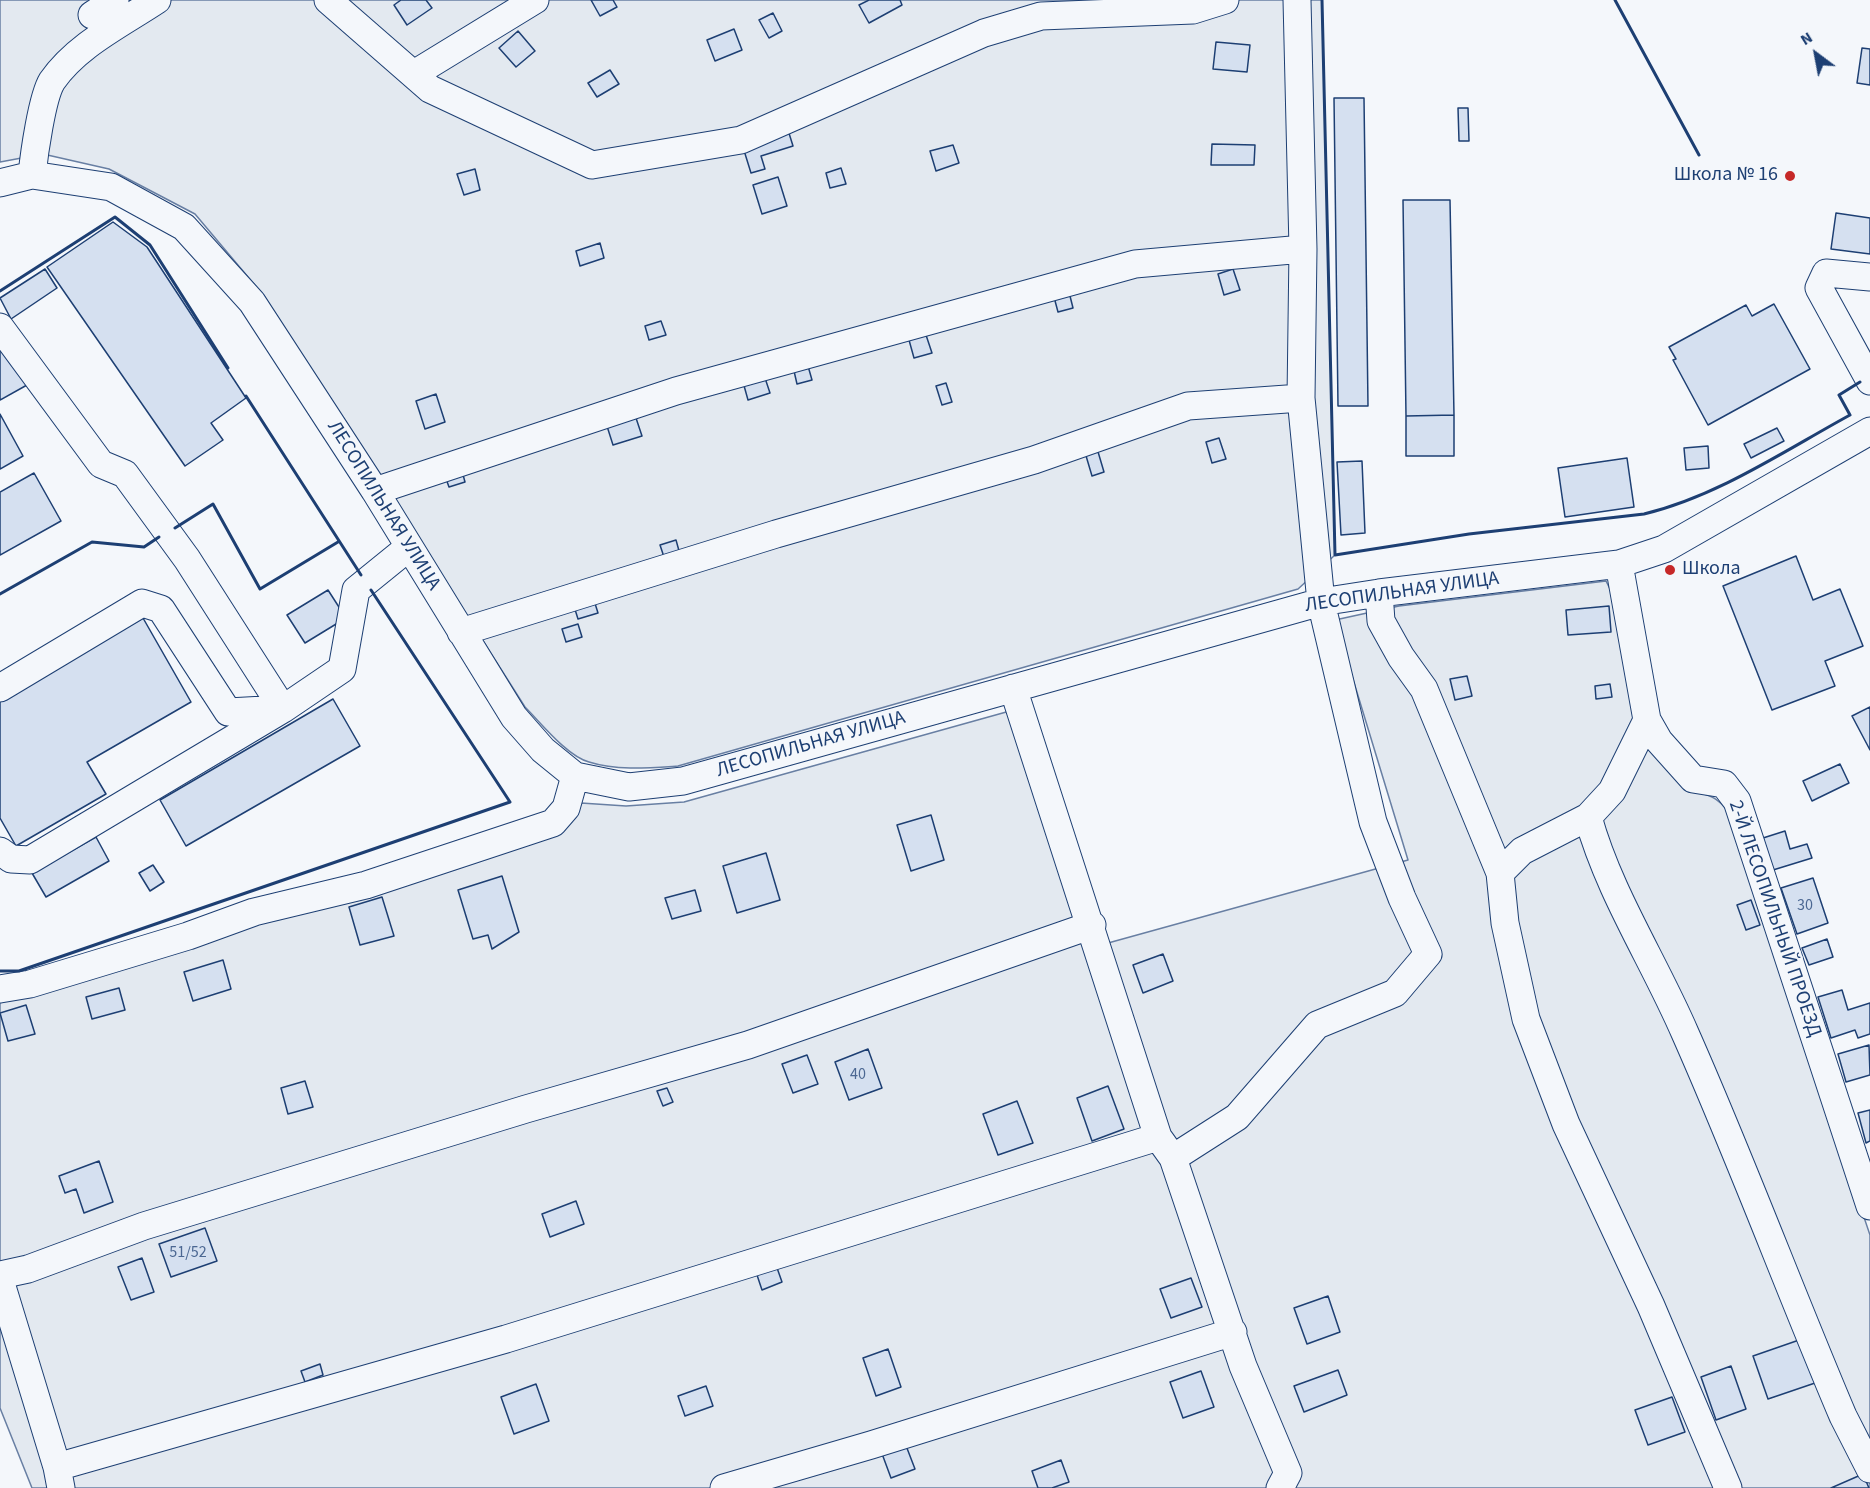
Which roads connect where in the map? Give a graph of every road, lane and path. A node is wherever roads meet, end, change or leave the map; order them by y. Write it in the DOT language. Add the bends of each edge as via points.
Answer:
graph roads {
  1 [pos="115,0"];
  2 [pos="157,0"];
  3 [pos="328,0"];
  4 [pos="535,0"];
  5 [pos="1225,0"];
  6 [pos="1297,0"];
  7 [pos="92,15"];
  8 [pos="414,74"];
  9 [pos="32,175"];
  10 [pos="0,183"];
  11 [pos="1303,249"];
  12 [pos="1870,277"];
  13 [pos="0,327"];
  14 [pos="1870,381"];
  15 [pos="1301,398"];
  16 [pos="1870,431"];
  17 [pos="375,491"];
  18 [pos="409,547"];
  19 [pos="1619,564"];
  20 [pos="1379,592"];
  21 [pos="1321,602"];
  22 [pos="461,632"];
  23 [pos="0,688"];
  24 [pos="1013,688"];
  25 [pos="283,709"];
  26 [pos="1647,720"];
  27 [pos="575,776"];
  28 [pos="1588,817"];
  29 [pos="0,852"];
  30 [pos="1500,873"];
  31 [pos="1092,925"];
  32 [pos="0,989"];
  33 [pos="1166,1147"];
  34 [pos="1870,1206"];
  35 [pos="0,1275"];
  36 [pos="0,1280"];
  37 [pos="1233,1332"];
  38 [pos="1870,1469"];
  39 [pos="59,1478"];
  40 [pos="1291,1483"];
  41 [pos="724,1488"];
  42 [pos="1728,1488"];
  1 -- 7 [label="street"];
  2 -- 9 [label="street" via="79,51 51,83 34,149"];
  3 -- 8 [label="street"];
  4 -- 8 [label="street"];
  5 -- 8 [label="street" via="1193,10 1041,16 984,33 741,140 591,165 430,89"];
  6 -- 11 [label="street"];
  9 -- 10 [label="street, ЛЕСОПИЛЬНАЯ УЛИЦА"];
  9 -- 17 [label="street, ЛЕСОПИЛЬНАЯ УЛИЦА" via="111,187 184,227 252,302"];
  11 -- 15 [label="street"];
  11 -- 17 [label="street" via="1135,264 676,392"];
  12 -- 14 [label="street" via="1826,273 1819,288"];
  13 -- 25 [label="street" via="101,464 125,474 188,559"];
  15 -- 21 [label="street"];
  15 -- 22 [label="street" via="1188,406 1034,460 776,534"];
  16 -- 19 [label="street, ЛЕСОПИЛЬНАЯ УЛИЦА" via="1664,549"];
  17 -- 18 [label="street, ЛЕСОПИЛЬНАЯ УЛИЦА"];
  18 -- 22 [label="street, ЛЕСОПИЛЬНАЯ УЛИЦА"];
  18 -- 25 [label="street" via="356,590 342,669"];
  19 -- 20 [label="street, ЛЕСОПИЛЬНАЯ УЛИЦА"];
  19 -- 26 [label="street, 2-Й ЛЕСОПИЛЬНЫЙ ПРОЕЗД"];
  20 -- 21 [label="street, ЛЕСОПИЛЬНАЯ УЛИЦА"];
  20 -- 30 [label="street" via="1382,621 1424,689"];
  21 -- 24 [label="street, ЛЕСОПИЛЬНАЯ УЛИЦА"];
  21 -- 33 [label="street" via="1373,822 1401,898 1428,954 1395,993 1317,1025 1237,1117"];
  22 -- 27 [label="street, ЛЕСОПИЛЬНАЯ УЛИЦА" via="514,717 543,750"];
  23 -- 25 [label="street" via="142,603 161,609 228,712"];
  24 -- 27 [label="street, ЛЕСОПИЛЬНАЯ УЛИЦА" via="683,781 629,787"];
  24 -- 31 [label="street"];
  25 -- 29 [label="street" via="30,860 11,859"];
  26 -- 28 [label="street" via="1612,791"];
  26 -- 34 [label="street, 2-Й ЛЕСОПИЛЬНЫЙ ПРОЕЗД" via="1659,741 1693,779 1724,784 1737,801"];
  27 -- 32 [label="street" via="567,808 553,823 366,885 254,912 177,940 30,984"];
  28 -- 30 [label="street" via="1522,851"];
  28 -- 38 [label="street" via="1636,933 1704,1074 1843,1416"];
  30 -- 42 [label="street" via="1505,923 1526,1019 1566,1124 1651,1306"];
  31 -- 33 [label="street"];
  31 -- 35 [label="street" via="748,1045 167,1219 28,1269"];
  33 -- 37 [label="street"];
  33 -- 39 [label="street" via="506,1339"];
  36 -- 39 [label="street"];
  37 -- 40 [label="street"];
  37 -- 41 [label="street"];
}
